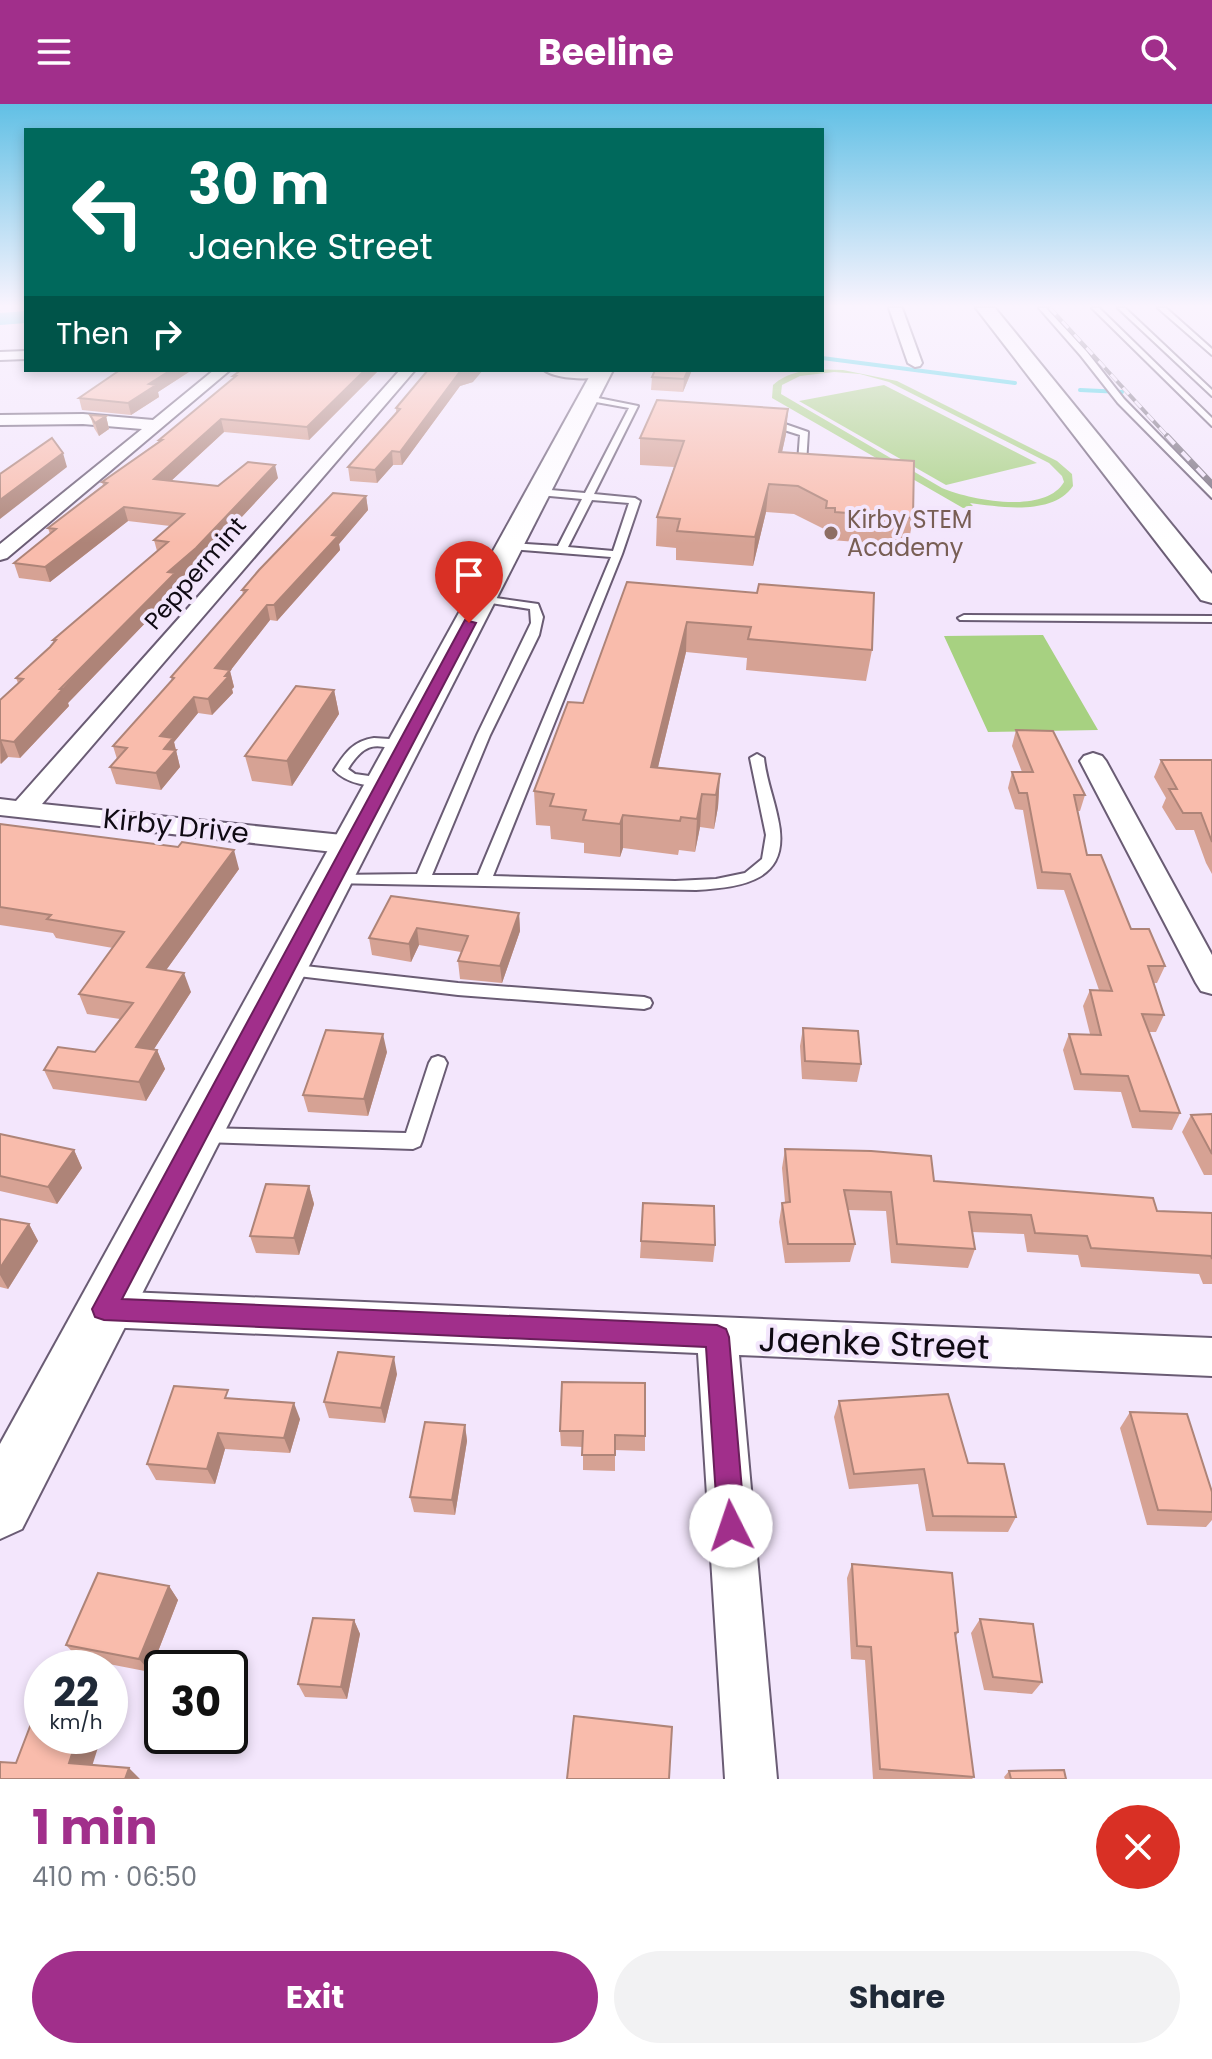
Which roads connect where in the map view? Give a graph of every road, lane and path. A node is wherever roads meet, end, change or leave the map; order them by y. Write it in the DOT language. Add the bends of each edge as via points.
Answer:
graph roads {
  1 [pos="203,386"];
  2 [pos="393,386"];
  3 [pos="595,386"];
  4 [pos="606,386"];
  5 [pos="1047,386"];
  6 [pos="1109,386"];
  7 [pos="1175,386"];
  8 [pos="1190,386"];
  9 [pos="1212,407"];
  10 [pos="630,415"];
  11 [pos="645,416"];
  12 [pos="0,420"];
  13 [pos="751,423"];
  14 [pos="1212,423"];
  15 [pos="155,425"];
  16 [pos="803,462"];
  17 [pos="539,492"];
  18 [pos="1212,495"];
  19 [pos="589,498"];
  20 [pos="510,546"];
  21 [pos="561,551"];
  22 [pos="0,554"];
  23 [pos="617,554"];
  24 [pos="1212,594"];
  25 [pos="482,599"];
  26 [pos="964,618"];
  27 [pos="1212,619"];
  28 [pos="757,758"];
  29 [pos="1093,761"];
  30 [pos="11,808"];
  31 [pos="342,863"];
  32 [pos="423,878"];
  33 [pos="484,880"];
  34 [pos="285,970"];
  35 [pos="1212,983"];
  36 [pos="644,1003"];
  37 [pos="438,1063"];
  38 [pos="197,1134"];
  39 [pos="104,1309"];
  40 [pos="717,1337"];
  41 [pos="1212,1357"];
  42 [pos="0,1507"];
  43 [pos="751,1779"];
  1 -- 15 [label="street"];
  2 -- 30 [label="street, Peppermint"];
  3 -- 17 [label="street"];
  4 -- 10 [label="lane" via="634,406"];
  5 -- 24 [label="main road"];
  6 -- 18 [label="lane"];
  7 -- 14 [label="lane"];
  8 -- 9 [label="lane"];
  10 -- 11 [label="lane"];
  10 -- 19 [label="lane"];
  12 -- 15 [label="street"];
  13 -- 16 [label="lane" via="805,434"];
  15 -- 22 [label="street"];
  17 -- 19 [label="lane"];
  17 -- 20 [label="street"];
  19 -- 21 [label="lane"];
  19 -- 23 [label="lane" via="635,501"];
  20 -- 21 [label="lane"];
  20 -- 25 [label="street"];
  21 -- 23 [label="lane"];
  23 -- 33 [label="lane"];
  25 -- 31 [label="street"];
  25 -- 32 [label="lane" via="534,606 537,626 499,698"];
  26 -- 27 [label="lane"];
  28 -- 33 [label="lane" via="774,836 771,857 752,876 651,886"];
  29 -- 35 [label="street"];
  30 -- 31 [label="street, Kirby Drive"];
  31 -- 32 [label="lane"];
  31 -- 34 [label="street"];
  32 -- 33 [label="lane"];
  34 -- 36 [label="lane"];
  34 -- 38 [label="street"];
  37 -- 38 [label="lane" via="413,1141"];
  38 -- 39 [label="street"];
  39 -- 40 [label="street, Jaenke Street"];
  39 -- 42 [label="street"];
  40 -- 41 [label="street, Jaenke Street"];
  40 -- 43 [label="street"];
}
